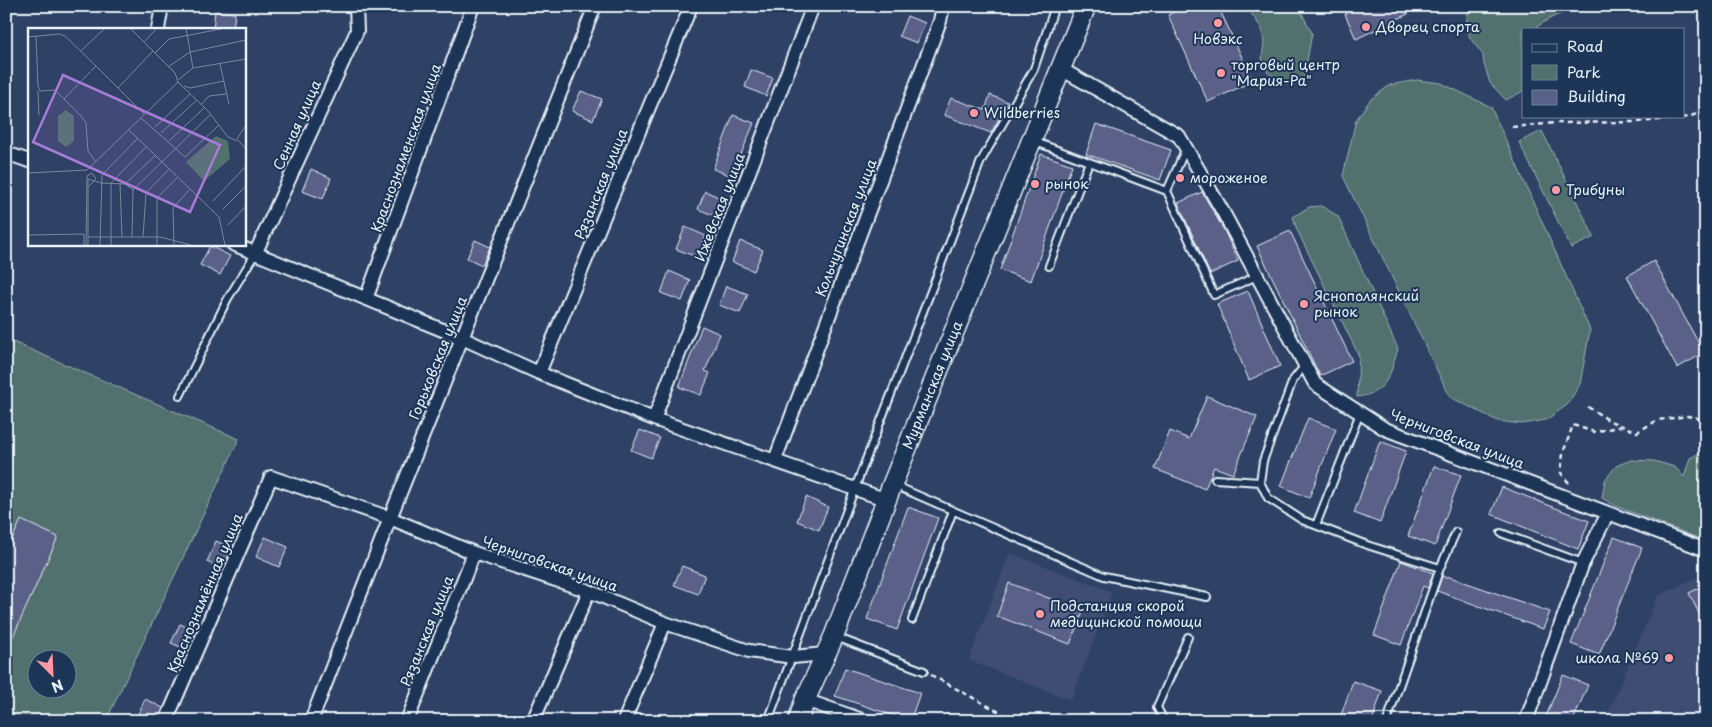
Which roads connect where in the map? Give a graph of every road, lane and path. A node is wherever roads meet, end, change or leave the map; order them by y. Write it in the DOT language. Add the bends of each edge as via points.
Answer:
graph roads {
  1 [pos="162,6"];
  2 [pos="356,6"];
  3 [pos="473,6"];
  4 [pos="595,6"];
  5 [pos="690,6"];
  6 [pos="813,6"];
  7 [pos="943,6"];
  8 [pos="1055,6"];
  9 [pos="1086,6"];
  10 [pos="158,28"];
  11 [pos="1061,69"];
  12 [pos="1706,110"];
  13 [pos="1684,117"];
  14 [pos="1679,118"];
  15 [pos="1512,127"];
  16 [pos="1032,141"];
  17 [pos="1186,148"];
  18 [pos="6,153"];
  19 [pos="28,161"];
  20 [pos="1088,162"];
  21 [pos="1167,192"];
  22 [pos="234,245"];
  23 [pos="255,254"];
  24 [pos="1049,266"];
  25 [pos="1257,276"];
  26 [pos="366,299"];
  27 [pos="462,338"];
  28 [pos="1305,365"];
  29 [pos="539,373"];
  30 [pos="180,396"];
  31 [pos="1588,407"];
  32 [pos="1360,413"];
  33 [pos="654,419"];
  34 [pos="1706,420"];
  35 [pos="1622,426"];
  36 [pos="775,460"];
  37 [pos="271,477"];
  38 [pos="1215,479"];
  39 [pos="1260,482"];
  40 [pos="1571,486"];
  41 [pos="855,488"];
  42 [pos="890,492"];
  43 [pos="953,511"];
  44 [pos="1608,513"];
  45 [pos="390,518"];
  46 [pos="1316,525"];
  47 [pos="1456,532"];
  48 [pos="1500,533"];
  49 [pos="1706,550"];
  50 [pos="474,553"];
  51 [pos="1583,563"];
  52 [pos="1440,568"];
  53 [pos="589,591"];
  54 [pos="1207,597"];
  55 [pos="912,620"];
  56 [pos="665,623"];
  57 [pos="834,636"];
  58 [pos="1188,637"];
  59 [pos="825,654"];
  60 [pos="793,657"];
  61 [pos="924,671"];
  62 [pos="805,700"];
  63 [pos="166,721"];
  64 [pos="311,721"];
  65 [pos="407,721"];
  66 [pos="533,721"];
  67 [pos="624,721"];
  68 [pos="768,721"];
  69 [pos="798,721"];
  70 [pos="865,721"];
  71 [pos="1016,721"];
  72 [pos="1164,721"];
  73 [pos="1174,721"];
  74 [pos="1178,721"];
  75 [pos="1387,721"];
  76 [pos="1526,721"];
  1 -- 10 [label="street"];
  2 -- 23 [label="street, Сенная улица" via="356,31"];
  3 -- 26 [label="street, Краснознаменская улица"];
  4 -- 27 [label="street, Горьковская улица"];
  5 -- 29 [label="street, Рязанская улица"];
  6 -- 33 [label="street, Ижевская улица"];
  7 -- 36 [label="street, Кольчугинская улица"];
  8 -- 41 [label="lane" via="1034,68 981,161"];
  9 -- 11 [label="main road, Мурманская улица"];
  11 -- 16 [label="main road, Мурманская улица"];
  11 -- 17 [label="street, Черниговская улица" via="1179,136"];
  12 -- 13 [label="path"];
  14 -- 15 [label="path"];
  16 -- 20 [label="lane"];
  16 -- 42 [label="main road, Мурманская улица"];
  17 -- 21 [label="lane"];
  17 -- 25 [label="street, Черниговская улица"];
  18 -- 19 [label="street"];
  20 -- 21 [label="lane"];
  20 -- 24 [label="lane"];
  21 -- 25 [label="lane" via="1214,295"];
  22 -- 23 [label="street"];
  23 -- 26 [label="street"];
  23 -- 30 [label="lane"];
  25 -- 28 [label="street, Черниговская улица"];
  26 -- 27 [label="street"];
  27 -- 29 [label="street"];
  27 -- 45 [label="street, Горьковская улица"];
  28 -- 32 [label="street, Черниговская улица" via="1315,384"];
  28 -- 39 [label="lane" via="1289,389 1263,461"];
  29 -- 33 [label="street"];
  31 -- 35 [label="path"];
  32 -- 44 [label="street, Черниговская улица" via="1385,429"];
  32 -- 46 [label="lane"];
  33 -- 36 [label="street"];
  34 -- 35 [label="path" via="1688,416 1658,420 1637,432"];
  35 -- 40 [label="path" via="1594,432 1573,425 1560,473"];
  36 -- 41 [label="street"];
  37 -- 45 [label="street, Черниговская улица"];
  37 -- 63 [label="street, Краснознамённая улица"];
  38 -- 39 [label="lane"];
  39 -- 46 [label="lane" via="1268,498 1302,520"];
  41 -- 42 [label="street"];
  41 -- 60 [label="lane"];
  42 -- 43 [label="lane"];
  42 -- 57 [label="main road, Мурманская улица"];
  43 -- 54 [label="lane" via="1104,576"];
  43 -- 55 [label="lane"];
  44 -- 49 [label="street, Черниговская улица"];
  44 -- 51 [label="street"];
  45 -- 50 [label="street, Черниговская улица"];
  45 -- 64 [label="street, Горьковская улица"];
  46 -- 52 [label="lane"];
  47 -- 52 [label="lane"];
  48 -- 51 [label="lane"];
  50 -- 53 [label="street, Черниговская улица"];
  50 -- 65 [label="street, Рязанская улица"];
  51 -- 76 [label="street"];
  52 -- 75 [label="lane"];
  53 -- 56 [label="street, Черниговская улица"];
  53 -- 66 [label="street"];
  56 -- 60 [label="street, Черниговская улица" via="750,651"];
  56 -- 67 [label="street"];
  57 -- 59 [label="main road, Мурманская улица"];
  57 -- 61 [label="lane"];
  58 -- 72 [label="lane" via="1157,707"];
  59 -- 60 [label="street, Черниговская улица"];
  59 -- 62 [label="main road, Мурманская улица"];
  60 -- 68 [label="lane"];
  61 -- 71 [label="path"];
  62 -- 69 [label="main road, Мурманская улица"];
  62 -- 70 [label="street"];
  73 -- 74 [label="lane"];
}
